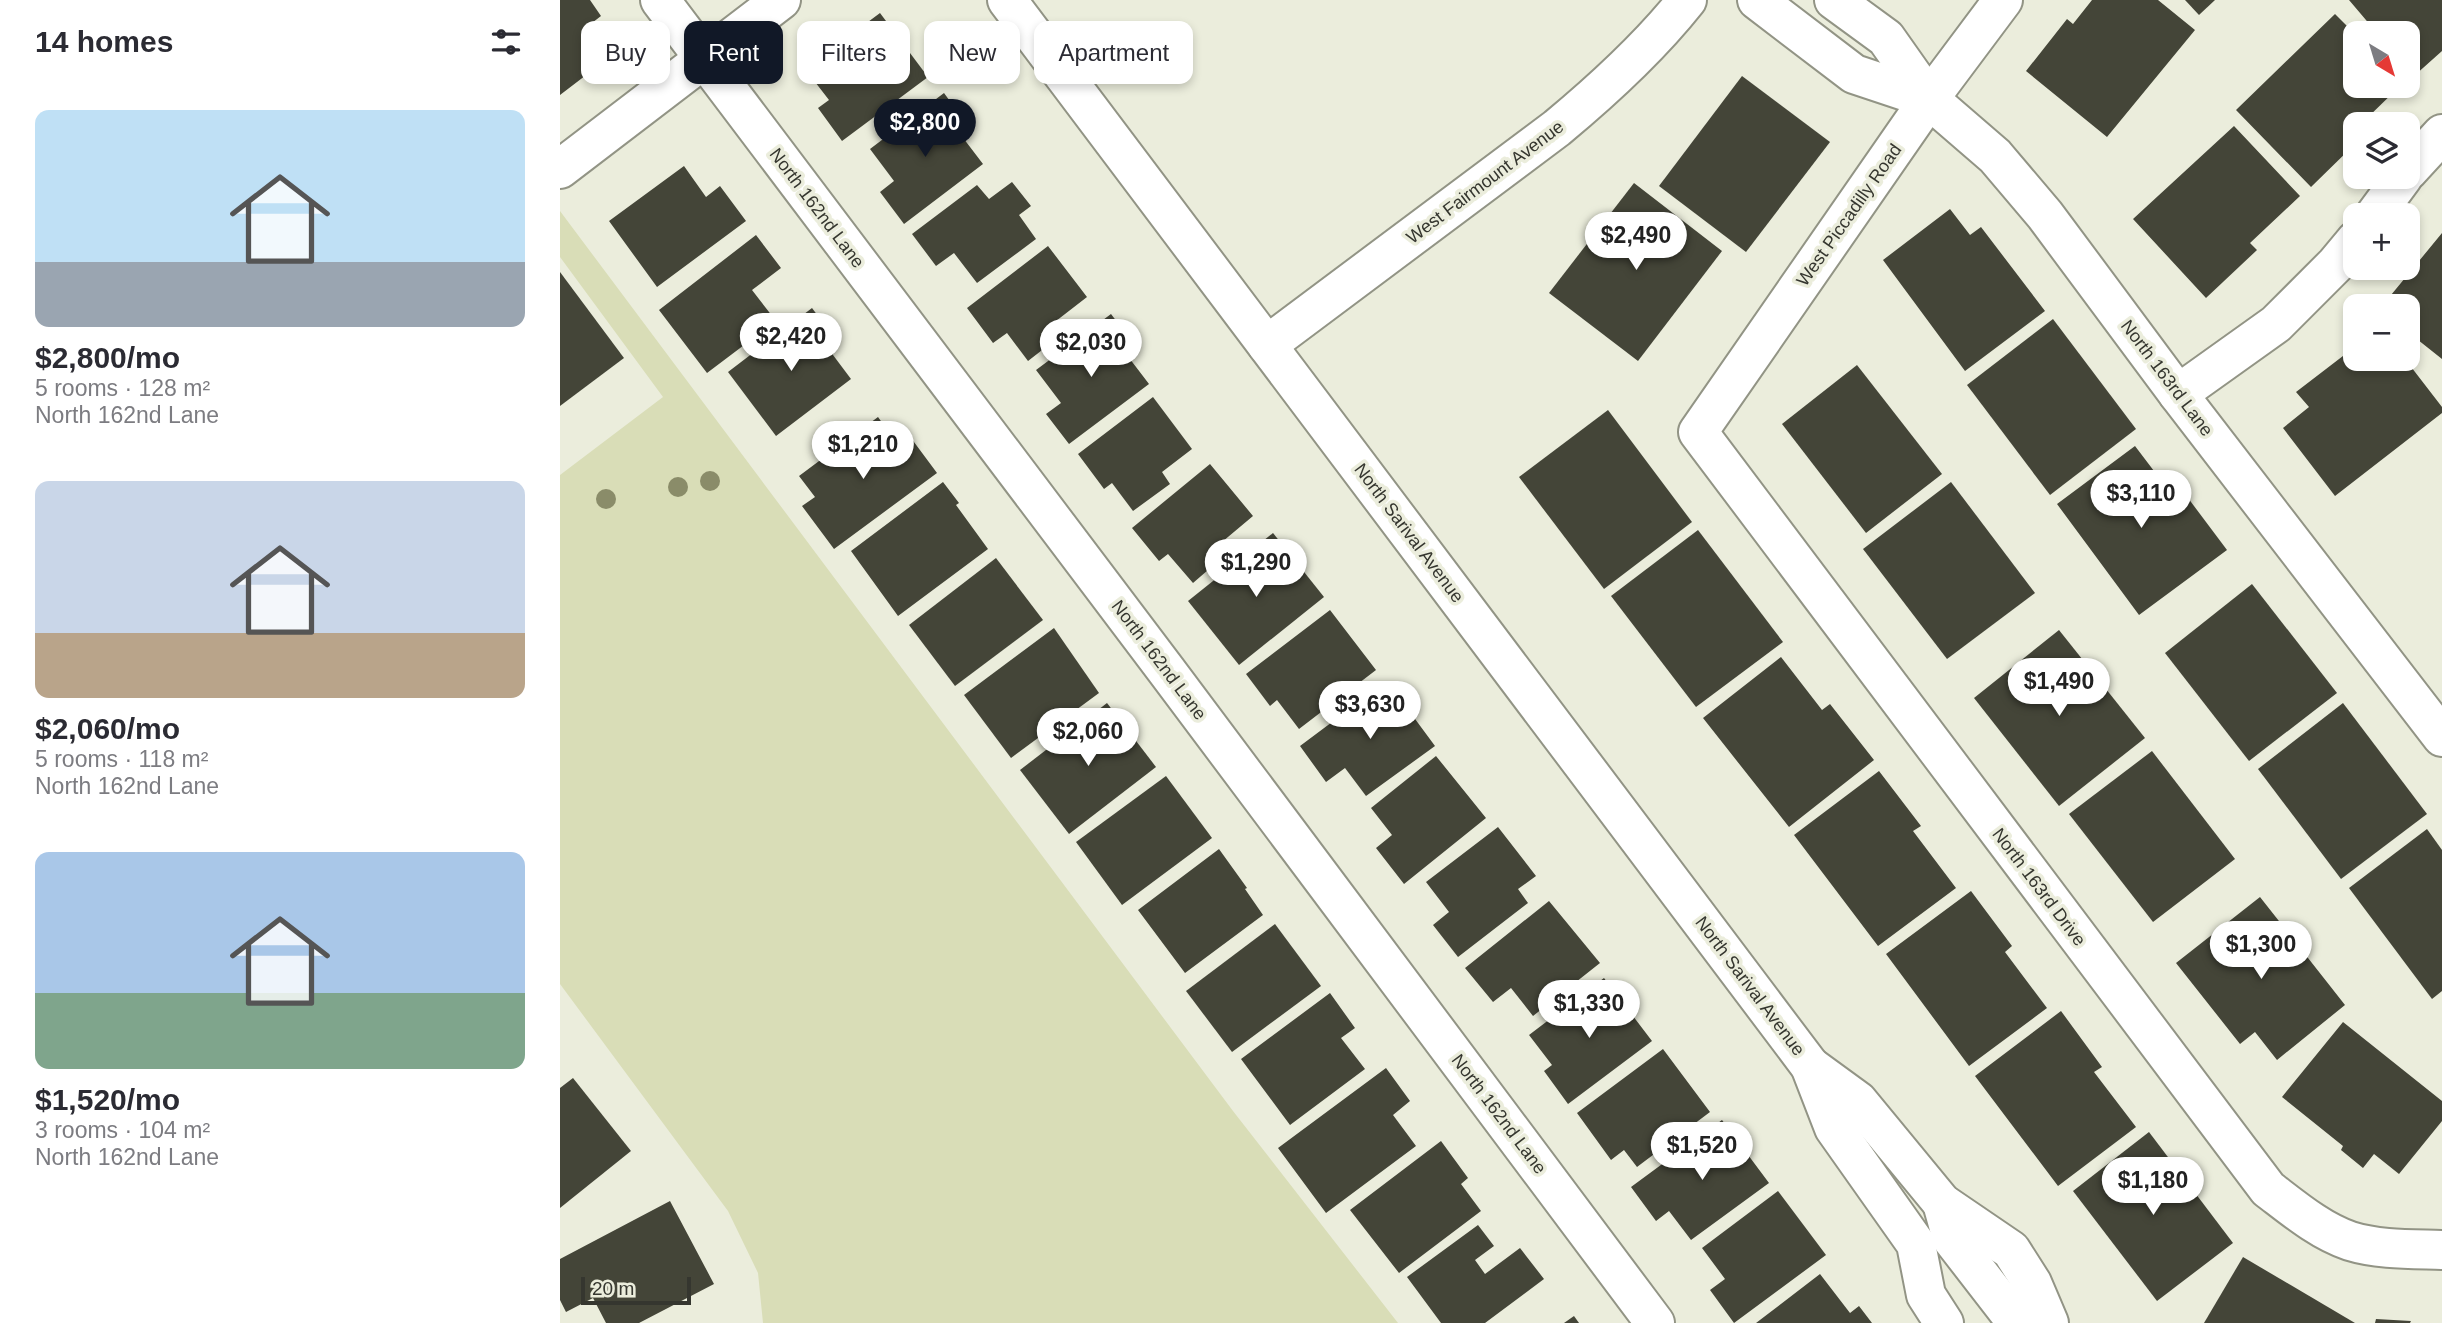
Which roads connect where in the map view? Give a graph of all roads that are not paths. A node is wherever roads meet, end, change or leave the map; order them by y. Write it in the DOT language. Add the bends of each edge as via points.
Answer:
graph roads {
  1 [pos="660,0"];
  2 [pos="781,0"];
  3 [pos="1007,0"];
  4 [pos="1687,0"];
  5 [pos="1757,0"];
  6 [pos="1834,0"];
  7 [pos="2003,0"];
  8 [pos="753,21"];
  9 [pos="684,32"];
  10 [pos="684,73"];
  11 [pos="724,84"];
  12 [pos="1929,99"];
  13 [pos="2442,134"];
  14 [pos="2420,158"];
  15 [pos="560,169"];
  16 [pos="2343,256"];
  17 [pos="1267,345"];
  18 [pos="2178,394"];
  19 [pos="1698,432"];
  20 [pos="2442,737"];
  21 [pos="1810,1066"];
  22 [pos="1942,1203"];
  23 [pos="2442,1251"];
  24 [pos="1655,1323"];
  25 [pos="1944,1323"];
  26 [pos="2017,1323"];
  27 [pos="2049,1323"];
  1 -- 9 [label="street, North 162nd Lane"];
  2 -- 8 [label="street"];
  3 -- 17 [label="street, North Sarival Avenue"];
  4 -- 17 [label="street, West Fairmount Avenue" via="1641,52 1578,111"];
  5 -- 12 [label="street, North 163rd Lane" via="1854,74"];
  6 -- 12 [label="street, North 163rd Lane" via="1886,38"];
  7 -- 12 [label="street, West Piccadilly Road"];
  10 -- 15 [label="street"];
  11 -- 24 [label="street, North 162nd Lane"];
  12 -- 18 [label="street, North 163rd Lane" via="1995,156 2045,215"];
  12 -- 19 [label="street, West Piccadilly Road"];
  13 -- 14 [label="street"];
  16 -- 18 [label="street" via="2276,324"];
  17 -- 21 [label="street, North Sarival Avenue"];
  18 -- 20 [label="street, North 163rd Lane"];
  19 -- 23 [label="street, North 163rd Drive" via="2268,1189 2304,1217 2350,1241"];
  21 -- 22 [label="street, North Sarival Avenue" via="1858,1101"];
  21 -- 25 [label="street, North Sarival Avenue" via="1834,1128 1916,1244 1926,1295"];
  22 -- 26 [label="street, North Sarival Avenue" via="1952,1239"];
  22 -- 27 [label="street, North Sarival Avenue" via="2011,1251 2032,1283"];
}
